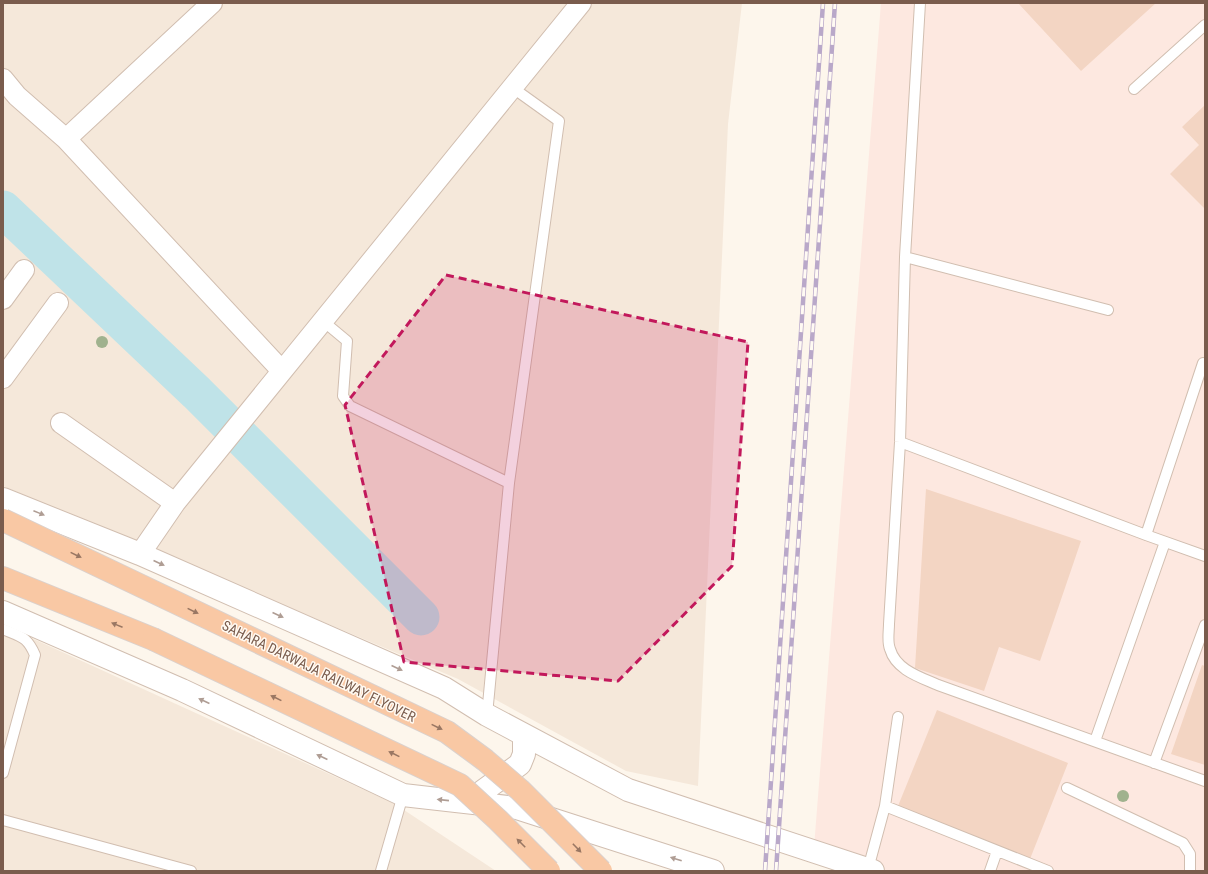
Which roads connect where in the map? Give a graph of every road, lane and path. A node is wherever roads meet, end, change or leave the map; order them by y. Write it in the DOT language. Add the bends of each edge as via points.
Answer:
graph roads {
  1 [pos="212,3"];
  2 [pos="581,3"];
  3 [pos="920,3"];
  4 [pos="1205,25"];
  5 [pos="3,79"];
  6 [pos="513,88"];
  7 [pos="1134,90"];
  8 [pos="10,100"];
  9 [pos="66,138"];
  10 [pos="904,258"];
  11 [pos="24,270"];
  12 [pos="3,299"];
  13 [pos="58,303"];
  14 [pos="1108,310"];
  15 [pos="323,321"];
  16 [pos="1203,363"];
  17 [pos="282,372"];
  18 [pos="3,378"];
  19 [pos="61,423"];
  20 [pos="900,442"];
  21 [pos="509,484"];
  22 [pos="3,498"];
  23 [pos="175,503"];
  24 [pos="3,520"];
  25 [pos="1146,535"];
  26 [pos="1166,542"];
  27 [pos="140,554"];
  28 [pos="1205,556"];
  29 [pos="3,578"];
  30 [pos="3,612"];
  31 [pos="1205,625"];
  32 [pos="3,629"];
  33 [pos="1200,652"];
  34 [pos="487,715"];
  35 [pos="898,717"];
  36 [pos="524,734"];
  37 [pos="1095,741"];
  38 [pos="1154,763"];
  39 [pos="3,773"];
  40 [pos="1205,781"];
  41 [pos="1067,788"];
  42 [pos="403,795"];
  43 [pos="468,802"];
  44 [pos="885,806"];
  45 [pos="3,820"];
  46 [pos="997,851"];
  47 [pos="871,870"];
  48 [pos="191,871"];
  49 [pos="381,871"];
  50 [pos="549,871"];
  51 [pos="600,871"];
  52 [pos="713,871"];
  53 [pos="990,871"];
  54 [pos="1048,871"];
  55 [pos="1190,871"];
  1 -- 9 [label="street"];
  2 -- 6 [label="street"];
  3 -- 10 [label="lane"];
  4 -- 7 [label="lane"];
  5 -- 8 [label="street"];
  6 -- 15 [label="street"];
  6 -- 21 [label="lane" via="559,122"];
  8 -- 9 [label="street"];
  9 -- 17 [label="street"];
  10 -- 14 [label="lane"];
  10 -- 20 [label="lane"];
  11 -- 12 [label="street"];
  13 -- 18 [label="street"];
  15 -- 17 [label="street"];
  15 -- 21 [label="lane" via="347,341 343,396 350,406"];
  16 -- 25 [label="lane"];
  17 -- 23 [label="street"];
  19 -- 23 [label="street"];
  20 -- 25 [label="lane"];
  20 -- 37 [label="lane" via="889,624 889,648 896,662 913,674 938,684"];
  21 -- 34 [label="lane"];
  22 -- 27 [label="street, one-way"];
  23 -- 27 [label="street"];
  24 -- 51 [label="highway, SAHARA DARWAJA RAILWAY FLYOVER, one-way, bridge" via="447,732 520,790"];
  25 -- 26 [label="lane"];
  26 -- 28 [label="lane"];
  26 -- 37 [label="lane"];
  27 -- 34 [label="street, one-way" via="444,688"];
  50 -- 29 [label="highway, one-way, bridge" via="460,785 154,639"];
  42 -- 30 [label="street, one-way" via="182,690"];
  31 -- 33 [label="lane"];
  32 -- 39 [label="lane" via="26,639 35,655"];
  33 -- 38 [label="lane"];
  34 -- 36 [label="street"];
  35 -- 44 [label="lane"];
  36 -- 43 [label="street" via="524,754 520,764"];
  36 -- 47 [label="street" via="628,790"];
  37 -- 38 [label="lane"];
  38 -- 40 [label="lane"];
  41 -- 55 [label="lane" via="1182,843 1190,854"];
  43 -- 42 [label="street, one-way"];
  42 -- 49 [label="lane"];
  52 -- 43 [label="street, one-way" via="517,808"];
  44 -- 46 [label="lane"];
  44 -- 47 [label="lane"];
  45 -- 48 [label="lane"];
  46 -- 53 [label="lane"];
  46 -- 54 [label="lane"];
}
